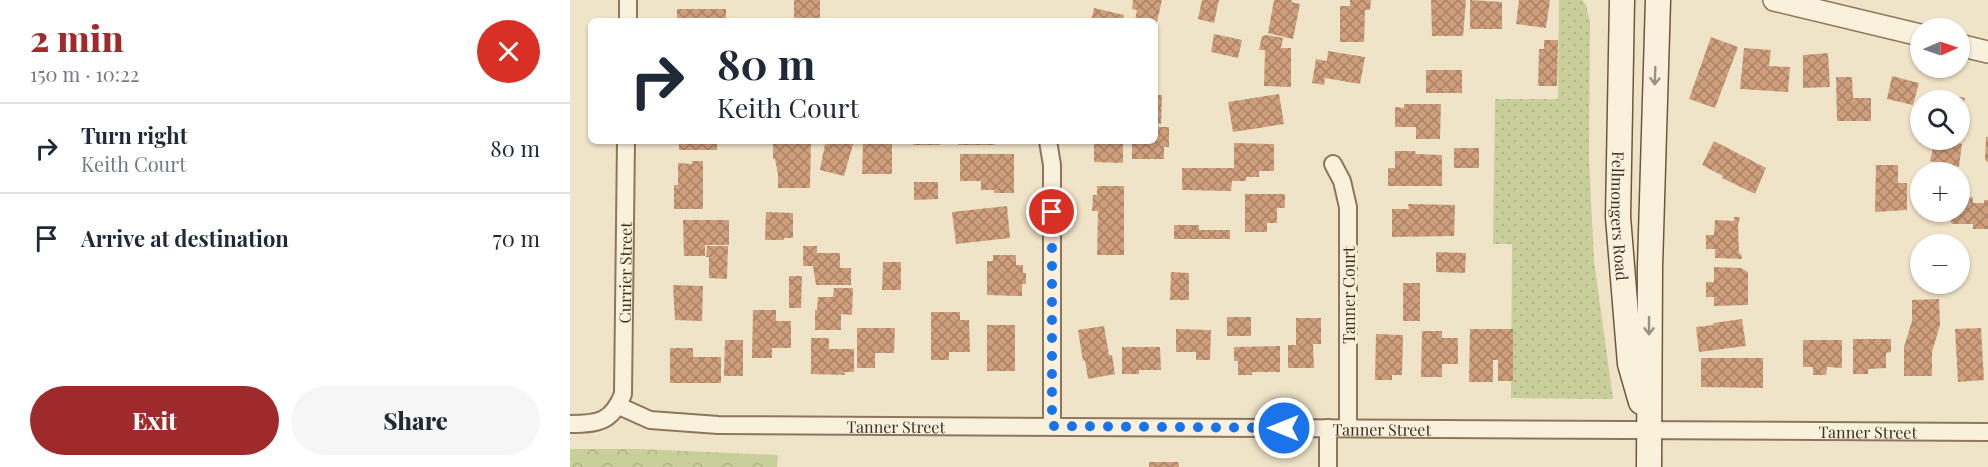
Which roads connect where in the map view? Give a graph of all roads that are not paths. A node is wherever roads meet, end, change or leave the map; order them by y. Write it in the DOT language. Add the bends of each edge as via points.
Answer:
graph roads {
  1 [pos="628,0"];
  2 [pos="1623,0"];
  3 [pos="1658,0"];
  4 [pos="1774,0"];
  5 [pos="628,18"];
  6 [pos="1910,33"];
  7 [pos="1970,48"];
  8 [pos="1988,52"];
  9 [pos="626,144"];
  10 [pos="1048,144"];
  11 [pos="1333,165"];
  12 [pos="618,406"];
  13 [pos="570,424"];
  14 [pos="1052,426"];
  15 [pos="1328,428"];
  16 [pos="1348,428"];
  17 [pos="1649,430"];
  18 [pos="1988,432"];
  19 [pos="1328,467"];
  20 [pos="1649,467"];
  1 -- 5 [label="street"];
  2 -- 17 [label="main road, Fellmongers Road" via="1618,217 1630,364"];
  3 -- 17 [label="main road, Fellmongers Road, one-way"];
  4 -- 6 [label="street"];
  7 -- 8 [label="street"];
  9 -- 12 [label="street, Currier Street" via="623,394"];
  10 -- 14 [label="street" via="1052,165"];
  11 -- 16 [label="street, Tanner Court" via="1342,181 1348,207"];
  12 -- 13 [label="street" via="609,418"];
  12 -- 14 [label="street, Tanner Street" via="650,420 670,423"];
  14 -- 15 [label="street, Tanner Street"];
  15 -- 16 [label="street, Tanner Street"];
  15 -- 19 [label="street"];
  16 -- 17 [label="street, Tanner Street"];
  17 -- 18 [label="street, Tanner Street"];
  17 -- 20 [label="main road, Fellmongers Road"];
}
